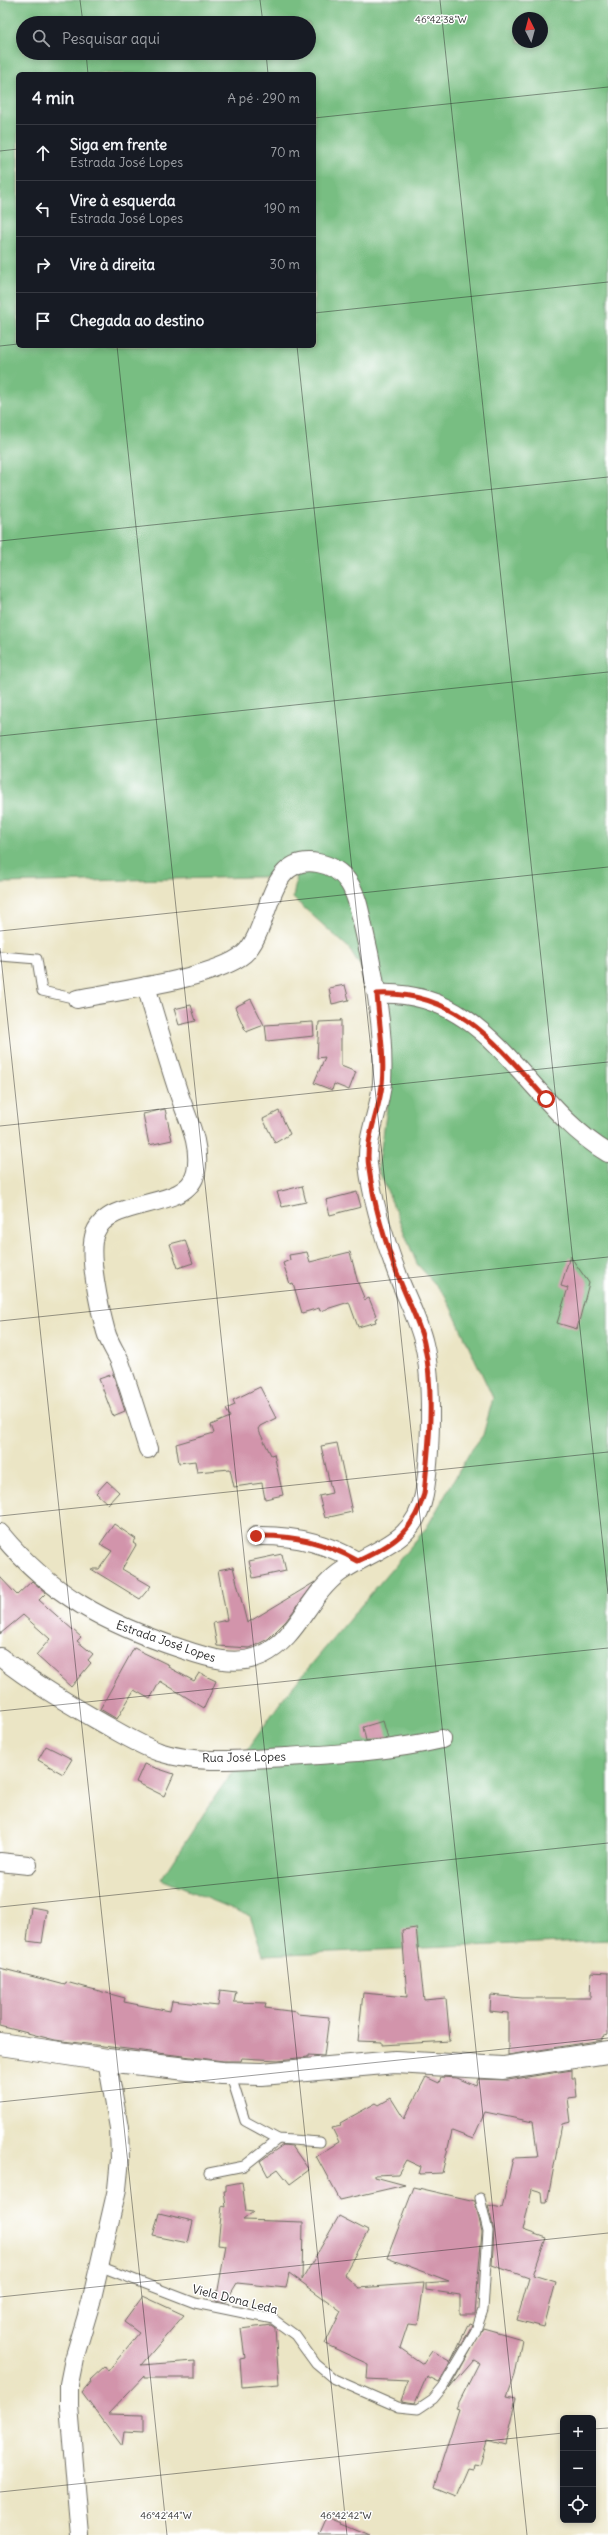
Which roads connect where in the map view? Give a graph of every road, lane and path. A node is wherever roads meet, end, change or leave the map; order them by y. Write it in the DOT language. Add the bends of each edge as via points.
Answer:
graph roads {
  1 [pos="0,956"];
  2 [pos="146,986"];
  3 [pos="377,994"];
  4 [pos="77,1000"];
  5 [pos="608,1153"];
  6 [pos="148,1449"];
  7 [pos="0,1533"];
  8 [pos="256,1536"];
  9 [pos="358,1561"];
  10 [pos="0,1657"];
  11 [pos="442,1739"];
  12 [pos="0,1862"];
  13 [pos="28,1865"];
  14 [pos="0,2044"];
  15 [pos="608,2052"];
  16 [pos="107,2060"];
  17 [pos="230,2073"];
  18 [pos="278,2139"];
  19 [pos="320,2142"];
  20 [pos="209,2172"];
  21 [pos="480,2198"];
  22 [pos="99,2266"];
  23 [pos="80,2535"];
  1 -- 4 [label="lane" via="37,960 42,991"];
  2 -- 3 [label="street, Estrada José Lopes" via="215,968 235,960 246,952 255,942 272,892 281,877 289,868 303,862 319,863 336,869 349,883 361,917"];
  2 -- 4 [label="street, Estrada José Lopes"];
  2 -- 6 [label="street" via="194,1136 197,1151 196,1172 193,1181 184,1190 111,1215 100,1223 94,1234 92,1246 106,1332 119,1360"];
  3 -- 5 [label="street" via="407,994 428,999 471,1022 512,1060 573,1127"];
  3 -- 9 [label="street, Estrada José Lopes" via="382,1044 382,1084 368,1146 369,1168 381,1223 424,1342 429,1379 428,1439 424,1494 412,1523 392,1544"];
  7 -- 9 [label="street, Estrada José Lopes" via="30,1566 102,1618 150,1638 217,1660 239,1661 259,1656 274,1648 293,1630 314,1596 338,1574"];
  8 -- 9 [label="street" via="308,1539"];
  10 -- 11 [label="street, Rua José Lopes" via="28,1678 130,1739 158,1752 180,1757 221,1760 319,1755 391,1748"];
  12 -- 13 [label="street"];
  14 -- 16 [label="street"];
  15 -- 17 [label="street" via="503,2068 394,2062 305,2072"];
  16 -- 17 [label="street"];
  16 -- 22 [label="street" via="119,2128 120,2159 117,2189"];
  17 -- 18 [label="lane" via="246,2121"];
  18 -- 19 [label="lane"];
  18 -- 20 [label="lane" via="244,2166"];
  21 -- 22 [label="lane, Viela Dona Leda" via="488,2231 484,2310 475,2333 443,2387 433,2399 418,2409 398,2407 334,2379 316,2364 295,2335 273,2319 195,2303"];
  22 -- 23 [label="street" via="69,2384"];
}
